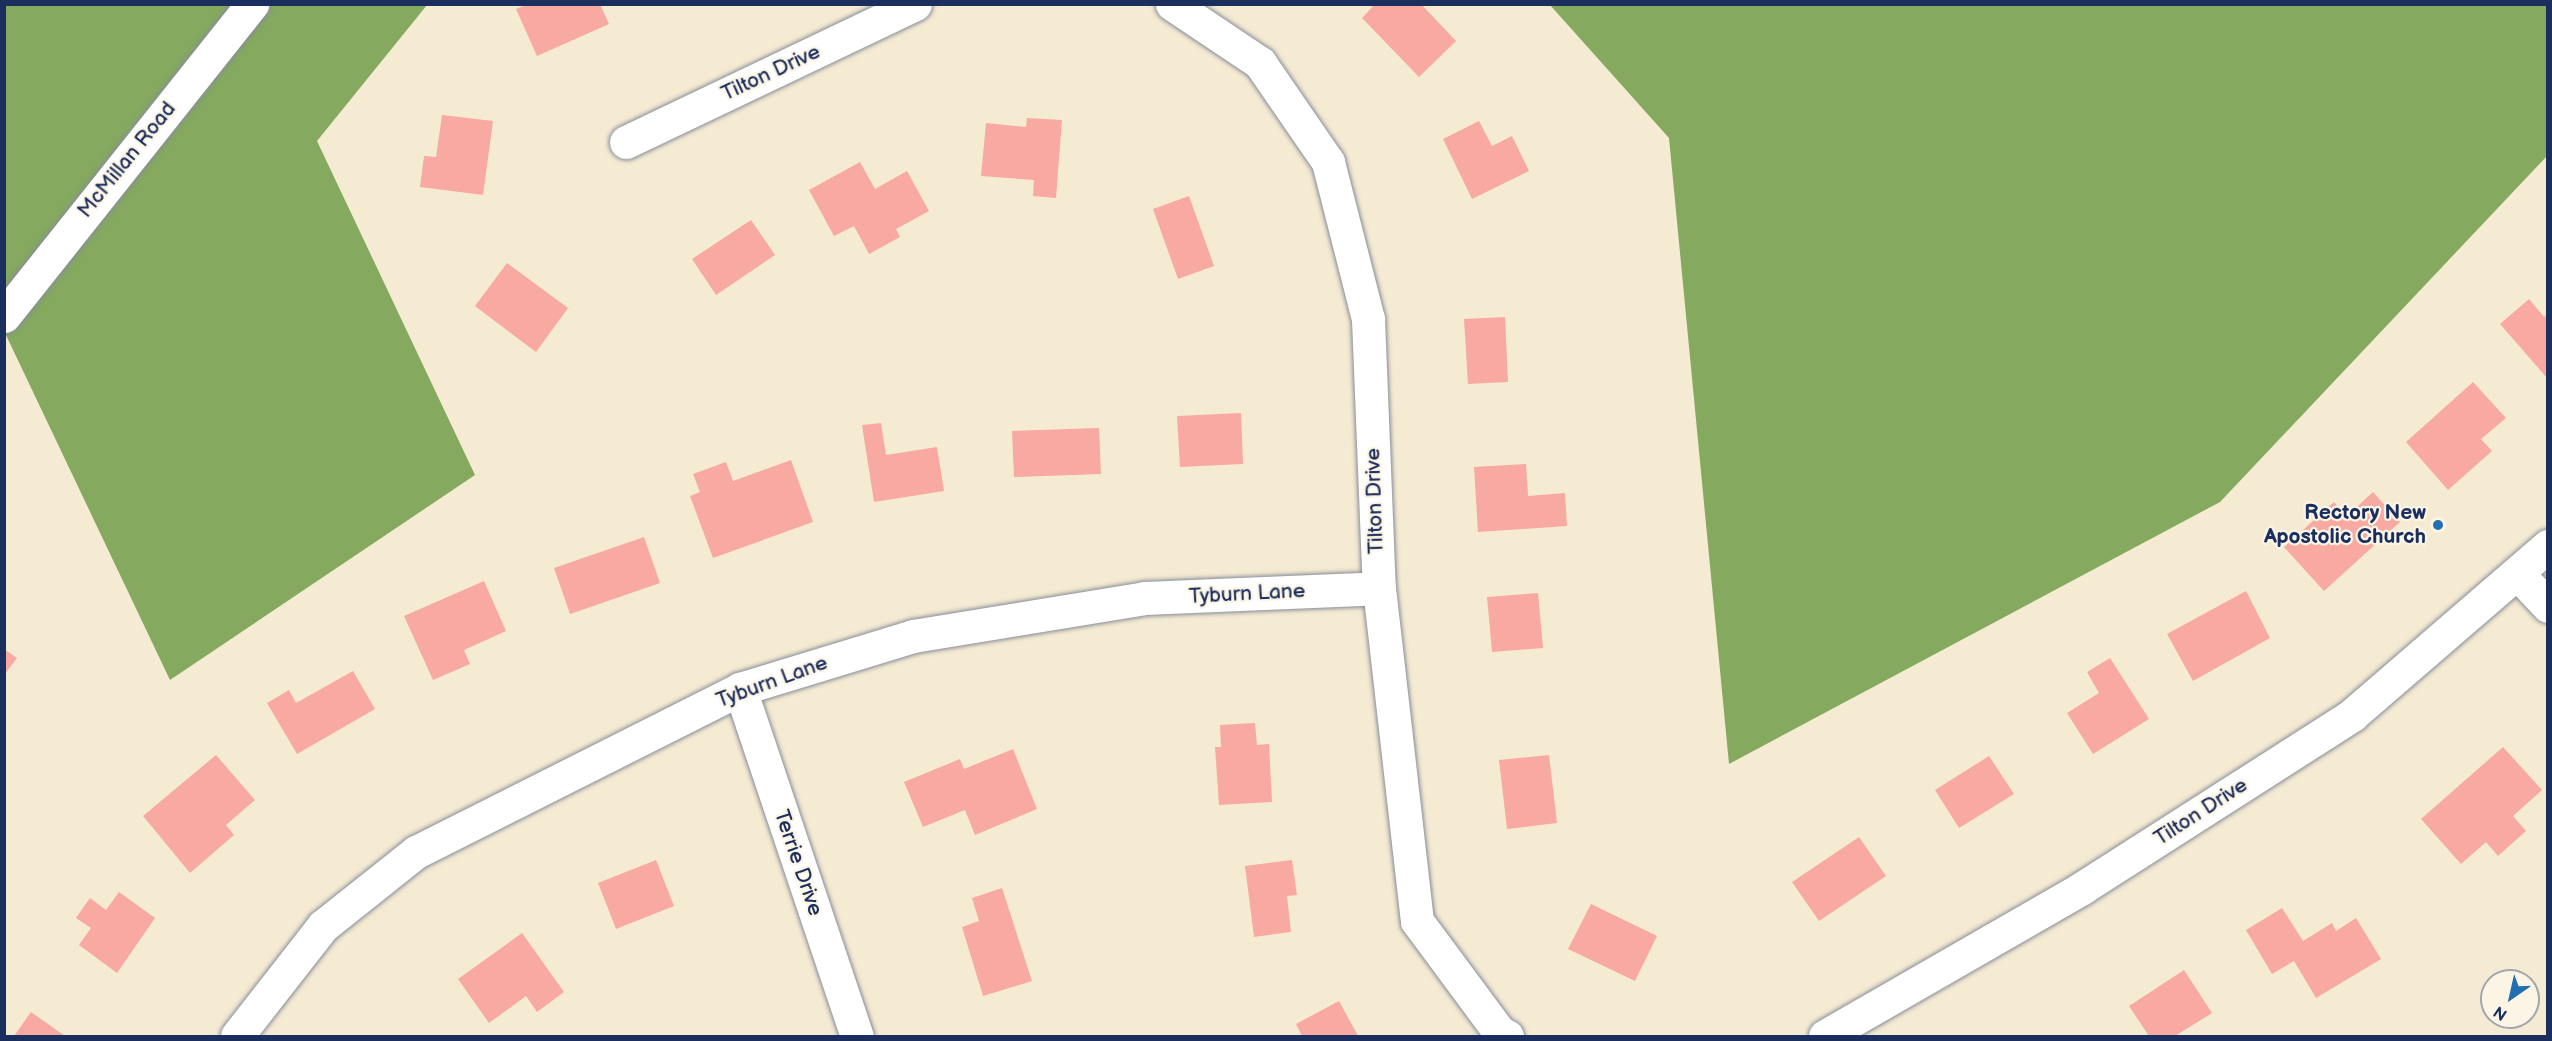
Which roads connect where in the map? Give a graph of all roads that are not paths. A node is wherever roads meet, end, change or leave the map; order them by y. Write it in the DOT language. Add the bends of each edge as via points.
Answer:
graph roads {
  1 [pos="252,4"];
  2 [pos="915,4"];
  3 [pos="1172,4"];
  4 [pos="627,142"];
  5 [pos="4,316"];
  6 [pos="2547,546"];
  7 [pos="2518,573"];
  8 [pos="1379,588"];
  9 [pos="2547,606"];
  10 [pos="740,689"];
  11 [pos="237,1036"];
  12 [pos="857,1036"];
  13 [pos="1507,1036"];
  14 [pos="1825,1036"];
  1 -- 5 [label="street, McMillan Road"];
  2 -- 4 [label="street, Tilton Drive"];
  3 -- 8 [label="street, Tilton Drive" via="1260,63 1328,162 1368,319"];
  6 -- 7 [label="street, Tilton Drive"];
  7 -- 9 [label="street"];
  7 -- 14 [label="street, Tilton Drive" via="2352,715 2082,888"];
  8 -- 10 [label="street, Tyburn Lane" via="1132,600 913,636"];
  8 -- 13 [label="street, Tilton Drive" via="1417,921 1499,1032"];
  10 -- 11 [label="street, Tyburn Lane" via="416,852 323,926"];
  10 -- 12 [label="street, Terrie Drive"];
}
